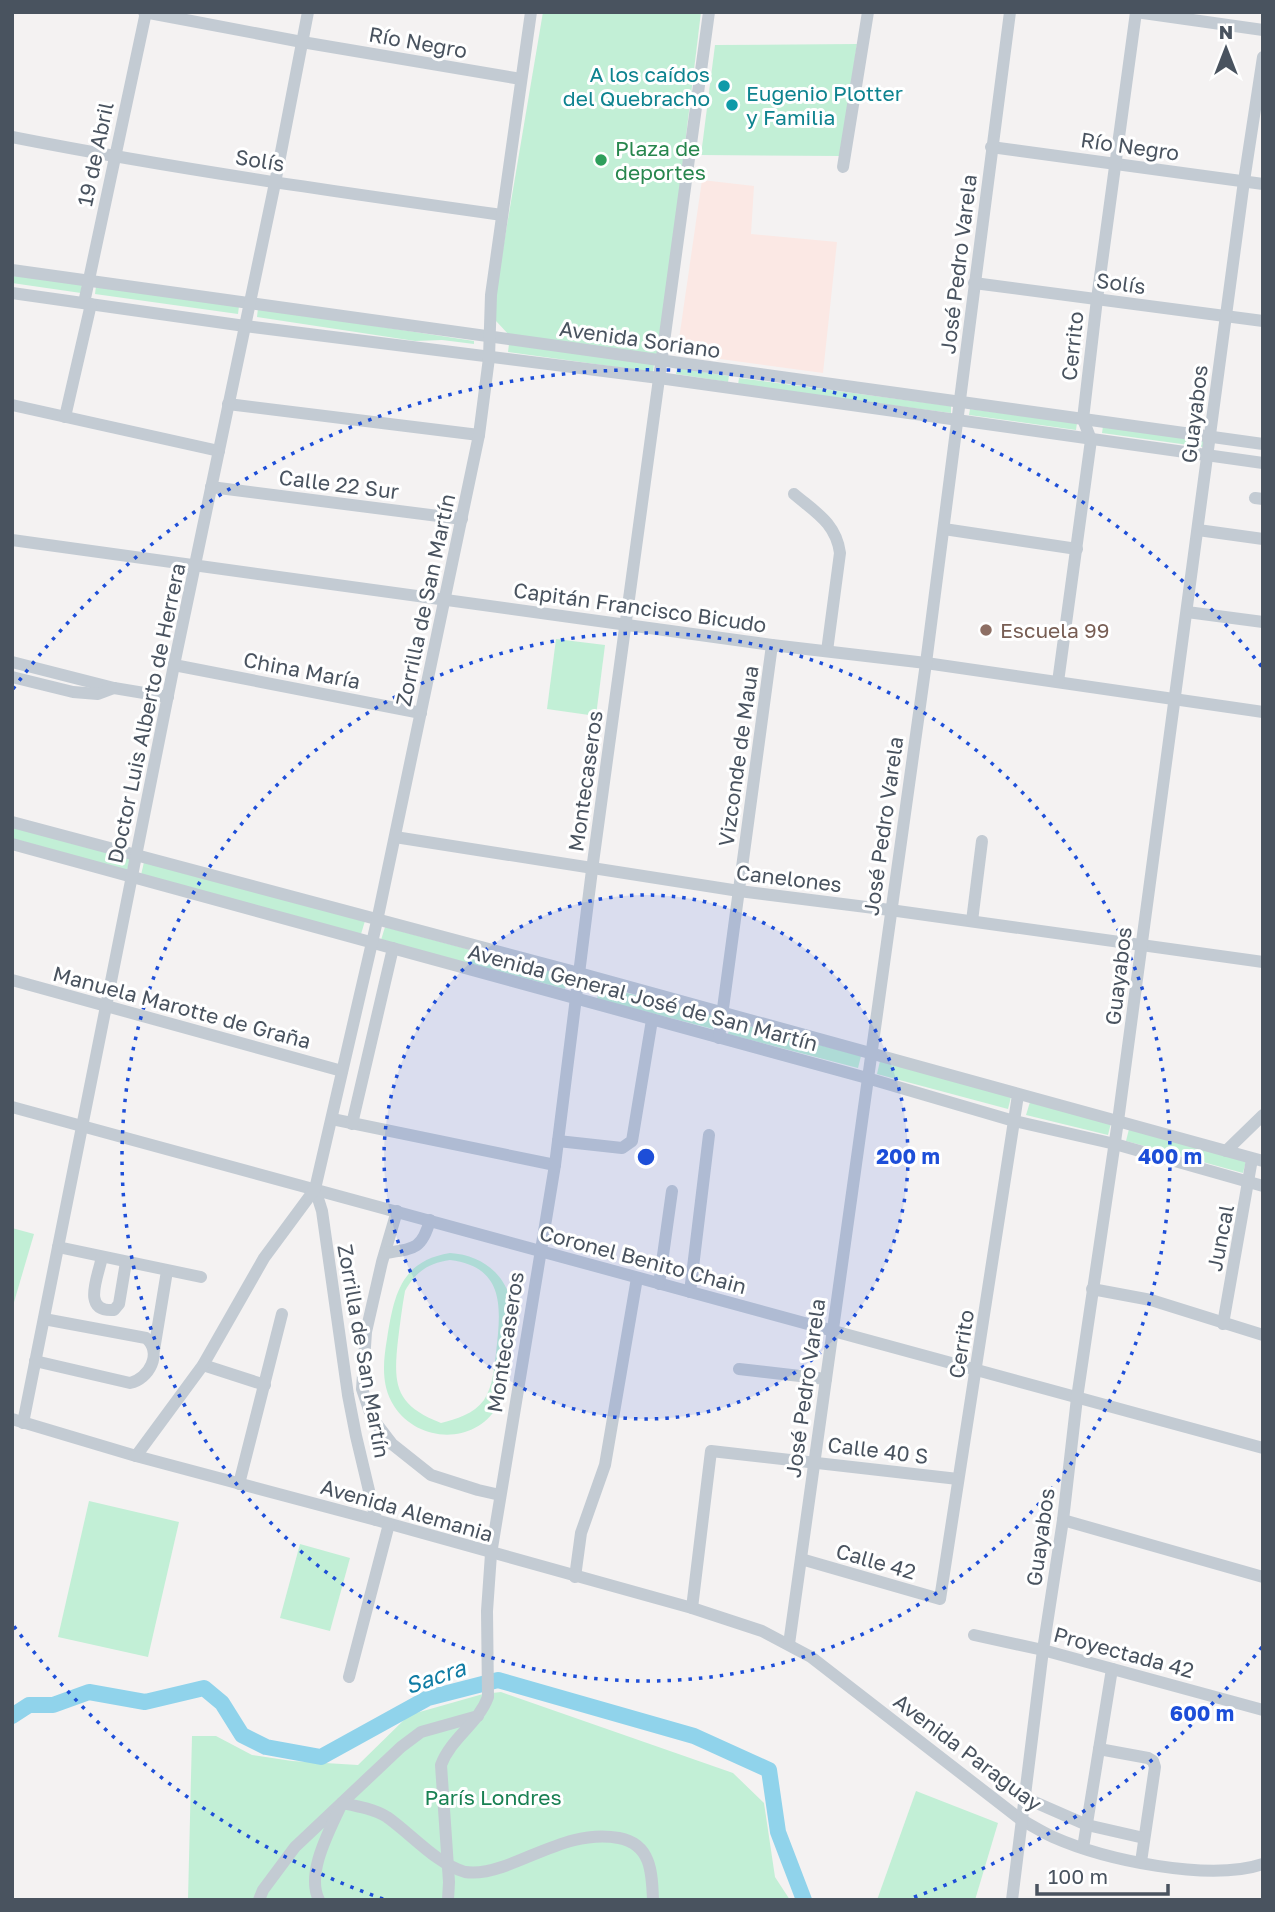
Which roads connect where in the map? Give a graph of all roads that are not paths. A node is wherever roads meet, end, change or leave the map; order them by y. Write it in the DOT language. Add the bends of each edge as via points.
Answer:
graph roads {
  1 [pos="145,12"];
  2 [pos="308,12"];
  3 [pos="531,12"];
  4 [pos="709,12"];
  5 [pos="868,12"];
  6 [pos="1010,12"];
  7 [pos="1136,12"];
  8 [pos="1263,30"];
  9 [pos="302,42"];
  10 [pos="1263,57"];
  11 [pos="521,79"];
  12 [pos="12,137"];
  13 [pos="992,147"];
  14 [pos="114,157"];
  15 [pos="1116,163"];
  16 [pos="843,167"];
  17 [pos="1244,181"];
  18 [pos="275,183"];
  19 [pos="1263,184"];
  20 [pos="502,215"];
  21 [pos="12,270"];
  22 [pos="88,281"];
  23 [pos="974,283"];
  24 [pos="12,293"];
  25 [pos="1097,299"];
  26 [pos="250,303"];
  27 [pos="88,304"];
  28 [pos="1226,317"];
  29 [pos="1263,321"];
  30 [pos="245,326"];
  31 [pos="489,337"];
  32 [pos="489,358"];
  33 [pos="662,361"];
  34 [pos="731,371"];
  35 [pos="659,378"];
  36 [pos="729,388"];
  37 [pos="960,403"];
  38 [pos="228,404"];
  39 [pos="12,405"];
  40 [pos="65,417"];
  41 [pos="958,419"];
  42 [pos="1083,419"];
  43 [pos="479,435"];
  44 [pos="1211,437"];
  45 [pos="1091,440"];
  46 [pos="1263,444"];
  47 [pos="219,451"];
  48 [pos="1208,455"];
  49 [pos="1263,463"];
  50 [pos="211,487"];
  51 [pos="794,494"];
  52 [pos="462,519"];
  53 [pos="944,529"];
  54 [pos="1198,530"];
  55 [pos="1263,539"];
  56 [pos="12,540"];
  57 [pos="1077,549"];
  58 [pos="196,565"];
  59 [pos="446,600"];
  60 [pos="1187,612"];
  61 [pos="1263,622"];
  62 [pos="626,624"];
  63 [pos="772,645"];
  64 [pos="827,651"];
  65 [pos="12,662"];
  66 [pos="926,663"];
  67 [pos="174,665"];
  68 [pos="12,677"];
  69 [pos="1058,682"];
  70 [pos="114,688"];
  71 [pos="168,697"];
  72 [pos="1175,700"];
  73 [pos="1263,712"];
  74 [pos="421,713"];
  75 [pos="12,822"];
  76 [pos="395,836"];
  77 [pos="982,841"];
  78 [pos="12,845"];
  79 [pos="136,857"];
  80 [pos="592,870"];
  81 [pos="132,877"];
  82 [pos="738,891"];
  83 [pos="891,909"];
  84 [pos="377,921"];
  85 [pos="972,921"];
  86 [pos="372,942"];
  87 [pos="1141,946"];
  88 [pos="393,948"];
  89 [pos="1263,962"];
  90 [pos="579,973"];
  91 [pos="12,980"];
  92 [pos="575,999"];
  93 [pos="107,1007"];
  94 [pos="723,1014"];
  95 [pos="652,1020"];
  96 [pos="719,1038"];
  97 [pos="871,1054"];
  98 [pos="342,1071"];
  99 [pos="867,1078"];
  100 [pos="1018,1095"];
  101 [pos="12,1107"];
  102 [pos="1263,1115"];
  103 [pos="332,1119"];
  104 [pos="1014,1121"];
  105 [pos="1118,1121"];
  106 [pos="352,1124"];
  107 [pos="82,1127"];
  108 [pos="709,1135"];
  109 [pos="558,1142"];
  110 [pos="1115,1144"];
  111 [pos="1226,1151"];
  112 [pos="1258,1160"];
  113 [pos="555,1165"];
  114 [pos="1256,1184"];
  115 [pos="315,1189"];
  116 [pos="673,1191"];
  117 [pos="397,1211"];
  118 [pos="430,1220"];
  119 [pos="58,1247"];
  120 [pos="539,1251"];
  121 [pos="385,1253"];
  122 [pos="102,1257"];
  123 [pos="126,1262"];
  124 [pos="167,1270"];
  125 [pos="201,1277"];
  126 [pos="637,1278"];
  127 [pos="659,1283"];
  128 [pos="1093,1289"];
  129 [pos="690,1292"];
  130 [pos="282,1314"];
  131 [pos="44,1319"];
  132 [pos="1223,1324"];
  133 [pos="832,1330"];
  134 [pos="1263,1335"];
  135 [pos="154,1350"];
  136 [pos="35,1361"];
  137 [pos="203,1365"];
  138 [pos="738,1369"];
  139 [pos="976,1369"];
  140 [pos="825,1380"];
  141 [pos="265,1385"];
  142 [pos="1077,1398"];
  143 [pos="18,1421"];
  144 [pos="1263,1448"];
  145 [pos="136,1456"];
  146 [pos="814,1462"];
  147 [pos="958,1479"];
  148 [pos="239,1484"];
  149 [pos="500,1495"];
  150 [pos="376,1520"];
  151 [pos="1063,1520"];
  152 [pos="389,1524"];
  153 [pos="491,1553"];
  154 [pos="801,1559"];
  155 [pos="575,1577"];
  156 [pos="1263,1577"];
  157 [pos="940,1599"];
  158 [pos="692,1608"];
  159 [pos="974,1635"];
  160 [pos="789,1644"];
  161 [pos="1043,1650"];
  162 [pos="1112,1669"];
  163 [pos="349,1677"];
  164 [pos="1263,1710"];
  165 [pos="478,1716"];
  166 [pos="1099,1749"];
  167 [pos="1023,1797"];
  168 [pos="342,1803"];
  169 [pos="1020,1819"];
  170 [pos="1087,1825"];
  171 [pos="1144,1838"];
  172 [pos="1083,1848"];
  173 [pos="1141,1862"];
  174 [pos="448,1864"];
  175 [pos="1263,1864"];
  176 [pos="259,1900"];
  177 [pos="319,1900"];
  178 [pos="448,1900"];
  179 [pos="653,1900"];
  180 [pos="1012,1900"];
  1 -- 9 [label="street, Río Negro"];
  1 -- 14 [label="street, 19 de Abril"];
  2 -- 9 [label="street, Doctor Luis Alberto de Herrera"];
  3 -- 11 [label="street, Zorrilla de San Martín"];
  4 -- 33 [label="street, Montecaseros"];
  5 -- 16 [label="street"];
  6 -- 13 [label="street, José Pedro Varela"];
  7 -- 8 [label="street"];
  7 -- 15 [label="street, Cerrito"];
  9 -- 11 [label="street, Río Negro"];
  9 -- 18 [label="street, Doctor Luis Alberto de Herrera"];
  10 -- 17 [label="street, Guayabos"];
  11 -- 20 [label="street, Zorrilla de San Martín"];
  12 -- 14 [label="street, Solís"];
  13 -- 15 [label="street, Río Negro"];
  13 -- 23 [label="street, José Pedro Varela"];
  14 -- 18 [label="street, Solís"];
  14 -- 22 [label="street, 19 de Abril"];
  15 -- 17 [label="street, Río Negro"];
  15 -- 25 [label="street, Cerrito"];
  17 -- 19 [label="street, Río Negro"];
  17 -- 28 [label="street, Guayabos"];
  18 -- 20 [label="street, Solís"];
  18 -- 26 [label="street, Doctor Luis Alberto de Herrera"];
  20 -- 31 [label="street, Zorrilla de San Martín"];
  21 -- 22 [label="street, Avenida Soriano"];
  22 -- 26 [label="street, Avenida Soriano"];
  22 -- 27 [label="street, 19 de Abril"];
  23 -- 25 [label="street, Solís"];
  23 -- 37 [label="street, José Pedro Varela"];
  24 -- 27 [label="street, Avenida Soriano"];
  25 -- 28 [label="street, Solís"];
  25 -- 42 [label="street, Cerrito"];
  26 -- 30 [label="street, Doctor Luis Alberto de Herrera"];
  26 -- 31 [label="street, Avenida Soriano"];
  27 -- 30 [label="street, Avenida Soriano"];
  27 -- 40 [label="street, 19 de Abril"];
  28 -- 29 [label="street, Solís"];
  28 -- 44 [label="street, Guayabos"];
  30 -- 32 [label="street, Avenida Soriano"];
  30 -- 38 [label="street, Doctor Luis Alberto de Herrera"];
  31 -- 32 [label="street, Zorrilla de San Martín"];
  31 -- 33 [label="street, Avenida Soriano"];
  32 -- 35 [label="street, Avenida Soriano"];
  32 -- 43 [label="street, Zorrilla de San Martín"];
  33 -- 34 [label="street, Avenida Soriano"];
  33 -- 35 [label="street, Montecaseros"];
  34 -- 36 [label="street"];
  34 -- 37 [label="street, Avenida Soriano"];
  35 -- 36 [label="street, Avenida Soriano"];
  35 -- 62 [label="street, Montecaseros"];
  36 -- 41 [label="street, Avenida Soriano"];
  37 -- 41 [label="street, José Pedro Varela"];
  37 -- 42 [label="street, Avenida Soriano"];
  38 -- 43 [label="street"];
  38 -- 47 [label="street, Doctor Luis Alberto de Herrera"];
  39 -- 40 [label="street"];
  40 -- 47 [label="street"];
  41 -- 45 [label="street, Avenida Soriano"];
  41 -- 53 [label="street, José Pedro Varela"];
  42 -- 44 [label="street, Avenida Soriano"];
  42 -- 45 [label="street, Cerrito"];
  43 -- 52 [label="street, Zorrilla de San Martín"];
  44 -- 46 [label="street, Avenida Soriano"];
  44 -- 48 [label="street, Guayabos"];
  45 -- 48 [label="street, Avenida Soriano"];
  45 -- 57 [label="street, Cerrito"];
  47 -- 50 [label="street, Doctor Luis Alberto de Herrera"];
  48 -- 49 [label="street, Avenida Soriano"];
  48 -- 54 [label="street, Guayabos"];
  50 -- 52 [label="street, Calle 22 Sur"];
  50 -- 58 [label="street, Doctor Luis Alberto de Herrera"];
  51 -- 64 [label="street" via="838,537"];
  52 -- 59 [label="street, Zorrilla de San Martín"];
  53 -- 57 [label="street"];
  53 -- 66 [label="street, José Pedro Varela"];
  54 -- 55 [label="street"];
  54 -- 60 [label="street, Guayabos"];
  56 -- 58 [label="street, Capitán Francisco Bicudo"];
  57 -- 69 [label="street, Cerrito"];
  58 -- 59 [label="street, Capitán Francisco Bicudo"];
  58 -- 67 [label="street, Doctor Luis Alberto de Herrera"];
  59 -- 62 [label="street, Capitán Francisco Bicudo"];
  59 -- 74 [label="street, Zorrilla de San Martín"];
  60 -- 61 [label="street"];
  60 -- 72 [label="street, Guayabos"];
  62 -- 63 [label="street, Capitán Francisco Bicudo"];
  62 -- 80 [label="street, Montecaseros"];
  63 -- 64 [label="street, Capitán Francisco Bicudo"];
  63 -- 82 [label="street, Vizconde de Maua"];
  64 -- 66 [label="street, Capitán Francisco Bicudo"];
  65 -- 70 [label="street"];
  66 -- 69 [label="street, Capitán Francisco Bicudo"];
  66 -- 83 [label="street, José Pedro Varela"];
  67 -- 71 [label="street, Doctor Luis Alberto de Herrera"];
  67 -- 74 [label="street, China María"];
  68 -- 70 [label="street" via="74,692 98,694"];
  69 -- 72 [label="street, Capitán Francisco Bicudo"];
  70 -- 71 [label="street"];
  71 -- 79 [label="street, Doctor Luis Alberto de Herrera"];
  72 -- 73 [label="street, Capitán Francisco Bicudo"];
  72 -- 87 [label="street, Guayabos"];
  74 -- 76 [label="street, Zorrilla de San Martín"];
  75 -- 79 [label="street, Avenida General José de San Martín"];
  76 -- 80 [label="street, Canelones"];
  76 -- 84 [label="street, Zorrilla de San Martín"];
  77 -- 85 [label="street"];
  78 -- 81 [label="street, Avenida General José de San Martín"];
  79 -- 81 [label="street, Doctor Luis Alberto de Herrera"];
  79 -- 84 [label="street, Avenida General José de San Martín"];
  80 -- 82 [label="street, Canelones"];
  80 -- 90 [label="street, Montecaseros"];
  81 -- 86 [label="street, Avenida General José de San Martín"];
  81 -- 93 [label="street, Doctor Luis Alberto de Herrera"];
  82 -- 83 [label="street, Canelones"];
  82 -- 94 [label="street, Vizconde de Maua"];
  83 -- 85 [label="street, Canelones"];
  83 -- 97 [label="street, José Pedro Varela"];
  84 -- 86 [label="street, Zorrilla de San Martín"];
  84 -- 90 [label="street, Avenida General José de San Martín"];
  85 -- 87 [label="street, Canelones"];
  86 -- 88 [label="street, Avenida General José de San Martín"];
  86 -- 98 [label="street, Zorrilla de San Martín"];
  87 -- 89 [label="street, Canelones"];
  87 -- 105 [label="street, Guayabos"];
  88 -- 92 [label="street, Avenida General José de San Martín"];
  88 -- 106 [label="street"];
  90 -- 92 [label="street, Montecaseros"];
  90 -- 94 [label="street, Avenida General José de San Martín"];
  91 -- 93 [label="street, Manuela Marotte de Graña"];
  92 -- 95 [label="street, Avenida General José de San Martín"];
  92 -- 109 [label="street, Montecaseros"];
  93 -- 98 [label="street, Manuela Marotte de Graña"];
  93 -- 107 [label="street, Doctor Luis Alberto de Herrera"];
  94 -- 96 [label="street, Vizconde de Maua"];
  94 -- 97 [label="street, Avenida General José de San Martín"];
  95 -- 96 [label="street, Avenida General José de San Martín"];
  95 -- 109 [label="street" via="632,1141 622,1148"];
  96 -- 99 [label="street, Avenida General José de San Martín"];
  97 -- 99 [label="street, José Pedro Varela"];
  97 -- 100 [label="street, Avenida General José de San Martín"];
  98 -- 103 [label="street, Zorrilla de San Martín"];
  99 -- 104 [label="street, Avenida General José de San Martín"];
  99 -- 133 [label="street, José Pedro Varela"];
  100 -- 104 [label="street, Cerrito"];
  100 -- 105 [label="street, Avenida General José de San Martín"];
  101 -- 107 [label="street, Coronel Benito Chain"];
  102 -- 111 [label="street"];
  103 -- 106 [label="street"];
  103 -- 115 [label="street, Zorrilla de San Martín"];
  104 -- 110 [label="street, Avenida General José de San Martín"];
  104 -- 139 [label="street, Cerrito"];
  105 -- 110 [label="street, Guayabos"];
  105 -- 111 [label="street, Avenida General José de San Martín"];
  106 -- 113 [label="street"];
  107 -- 115 [label="street, Coronel Benito Chain"];
  107 -- 119 [label="street, Doctor Luis Alberto de Herrera"];
  108 -- 129 [label="street"];
  109 -- 113 [label="street, Montecaseros"];
  110 -- 114 [label="street, Avenida General José de San Martín"];
  110 -- 128 [label="street, Guayabos"];
  111 -- 112 [label="street, Avenida General José de San Martín"];
  112 -- 114 [label="street, Juncal"];
  113 -- 120 [label="street, Montecaseros"];
  114 -- 132 [label="street, Juncal"];
  115 -- 117 [label="street, Coronel Benito Chain"];
  115 -- 137 [label="street, Zorrilla de San Martín" via="264,1258"];
  115 -- 150 [label="street, Zorrilla de San Martín" via="356,1436"];
  116 -- 127 [label="street"];
  117 -- 118 [label="street, Coronel Benito Chain"];
  117 -- 121 [label="street"];
  118 -- 120 [label="street, Coronel Benito Chain"];
  118 -- 121 [label="street" via="419,1245"];
  119 -- 122 [label="street"];
  119 -- 131 [label="street, Doctor Luis Alberto de Herrera"];
  120 -- 126 [label="street, Coronel Benito Chain"];
  120 -- 149 [label="street, Montecaseros"];
  121 -- 149 [label="street" via="366,1343 362,1389 372,1418 392,1444 431,1475"];
  122 -- 123 [label="street"];
  122 -- 123 [label="street" via="93,1298 103,1311 119,1304"];
  123 -- 124 [label="street"];
  124 -- 125 [label="street"];
  124 -- 135 [label="street"];
  126 -- 127 [label="street, Coronel Benito Chain"];
  126 -- 155 [label="street" via="605,1465 581,1533"];
  127 -- 129 [label="street, Coronel Benito Chain"];
  128 -- 132 [label="street" via="1152,1300"];
  128 -- 142 [label="street, Guayabos"];
  129 -- 133 [label="street, Coronel Benito Chain"];
  130 -- 141 [label="street"];
  131 -- 135 [label="street" via="146,1338"];
  131 -- 136 [label="street, Doctor Luis Alberto de Herrera"];
  132 -- 134 [label="street"];
  133 -- 139 [label="street, Coronel Benito Chain"];
  133 -- 140 [label="street, José Pedro Varela"];
  135 -- 136 [label="street" via="149,1372 130,1383"];
  136 -- 143 [label="street, Doctor Luis Alberto de Herrera"];
  137 -- 141 [label="street"];
  137 -- 145 [label="street, Zorrilla de San Martín"];
  138 -- 140 [label="street"];
  139 -- 142 [label="street, Coronel Benito Chain"];
  139 -- 147 [label="street, Cerrito"];
  140 -- 146 [label="street, José Pedro Varela"];
  141 -- 148 [label="street"];
  142 -- 144 [label="street, Coronel Benito Chain"];
  142 -- 151 [label="street, Guayabos"];
  143 -- 145 [label="street, Avenida Alemania"];
  145 -- 148 [label="street, Avenida Alemania"];
  146 -- 147 [label="street, Calle 40 S"];
  146 -- 154 [label="street, José Pedro Varela"];
  146 -- 158 [label="street, Calle 40 S" via="711,1451"];
  147 -- 157 [label="street, Cerrito"];
  148 -- 150 [label="street, Avenida Alemania"];
  149 -- 153 [label="street, Montecaseros"];
  150 -- 152 [label="street, Avenida Alemania"];
  151 -- 156 [label="street"];
  151 -- 161 [label="street, Guayabos"];
  152 -- 153 [label="street, Avenida Alemania"];
  152 -- 163 [label="street"];
  153 -- 155 [label="street, Avenida Alemania"];
  153 -- 165 [label="street, Montecaseros" via="488,1697"];
  154 -- 157 [label="street, Calle 42"];
  154 -- 160 [label="street, José Pedro Varela"];
  155 -- 158 [label="street, Avenida Alemania"];
  158 -- 160 [label="street, Avenida Alemania"];
  159 -- 161 [label="street, Proyectada 42"];
  160 -- 169 [label="street, Avenida Paraguay"];
  161 -- 162 [label="street, Proyectada 42"];
  161 -- 167 [label="street, Guayabos"];
  162 -- 164 [label="street, Proyectada 42"];
  162 -- 166 [label="street"];
  165 -- 168 [label="street" via="421,1732"];
  165 -- 174 [label="street" via="446,1750 441,1765"];
  166 -- 170 [label="street"];
  166 -- 171 [label="street" via="1153,1761"];
  167 -- 169 [label="street, Guayabos"];
  167 -- 170 [label="street"];
  168 -- 174 [label="street" via="385,1816"];
  168 -- 176 [label="street" via="295,1847"];
  168 -- 177 [label="street" via="316,1870 314,1887"];
  169 -- 172 [label="street, Avenida Paraguay"];
  169 -- 180 [label="street, Guayabos"];
  170 -- 171 [label="street"];
  170 -- 172 [label="street"];
  171 -- 173 [label="street"];
  172 -- 173 [label="street, Avenida Paraguay"];
  173 -- 175 [label="street, Avenida Paraguay" via="1227,1872"];
  174 -- 178 [label="street"];
  174 -- 179 [label="street" via="466,1872 485,1872 582,1837 627,1839 641,1847 651,1864"];
}
